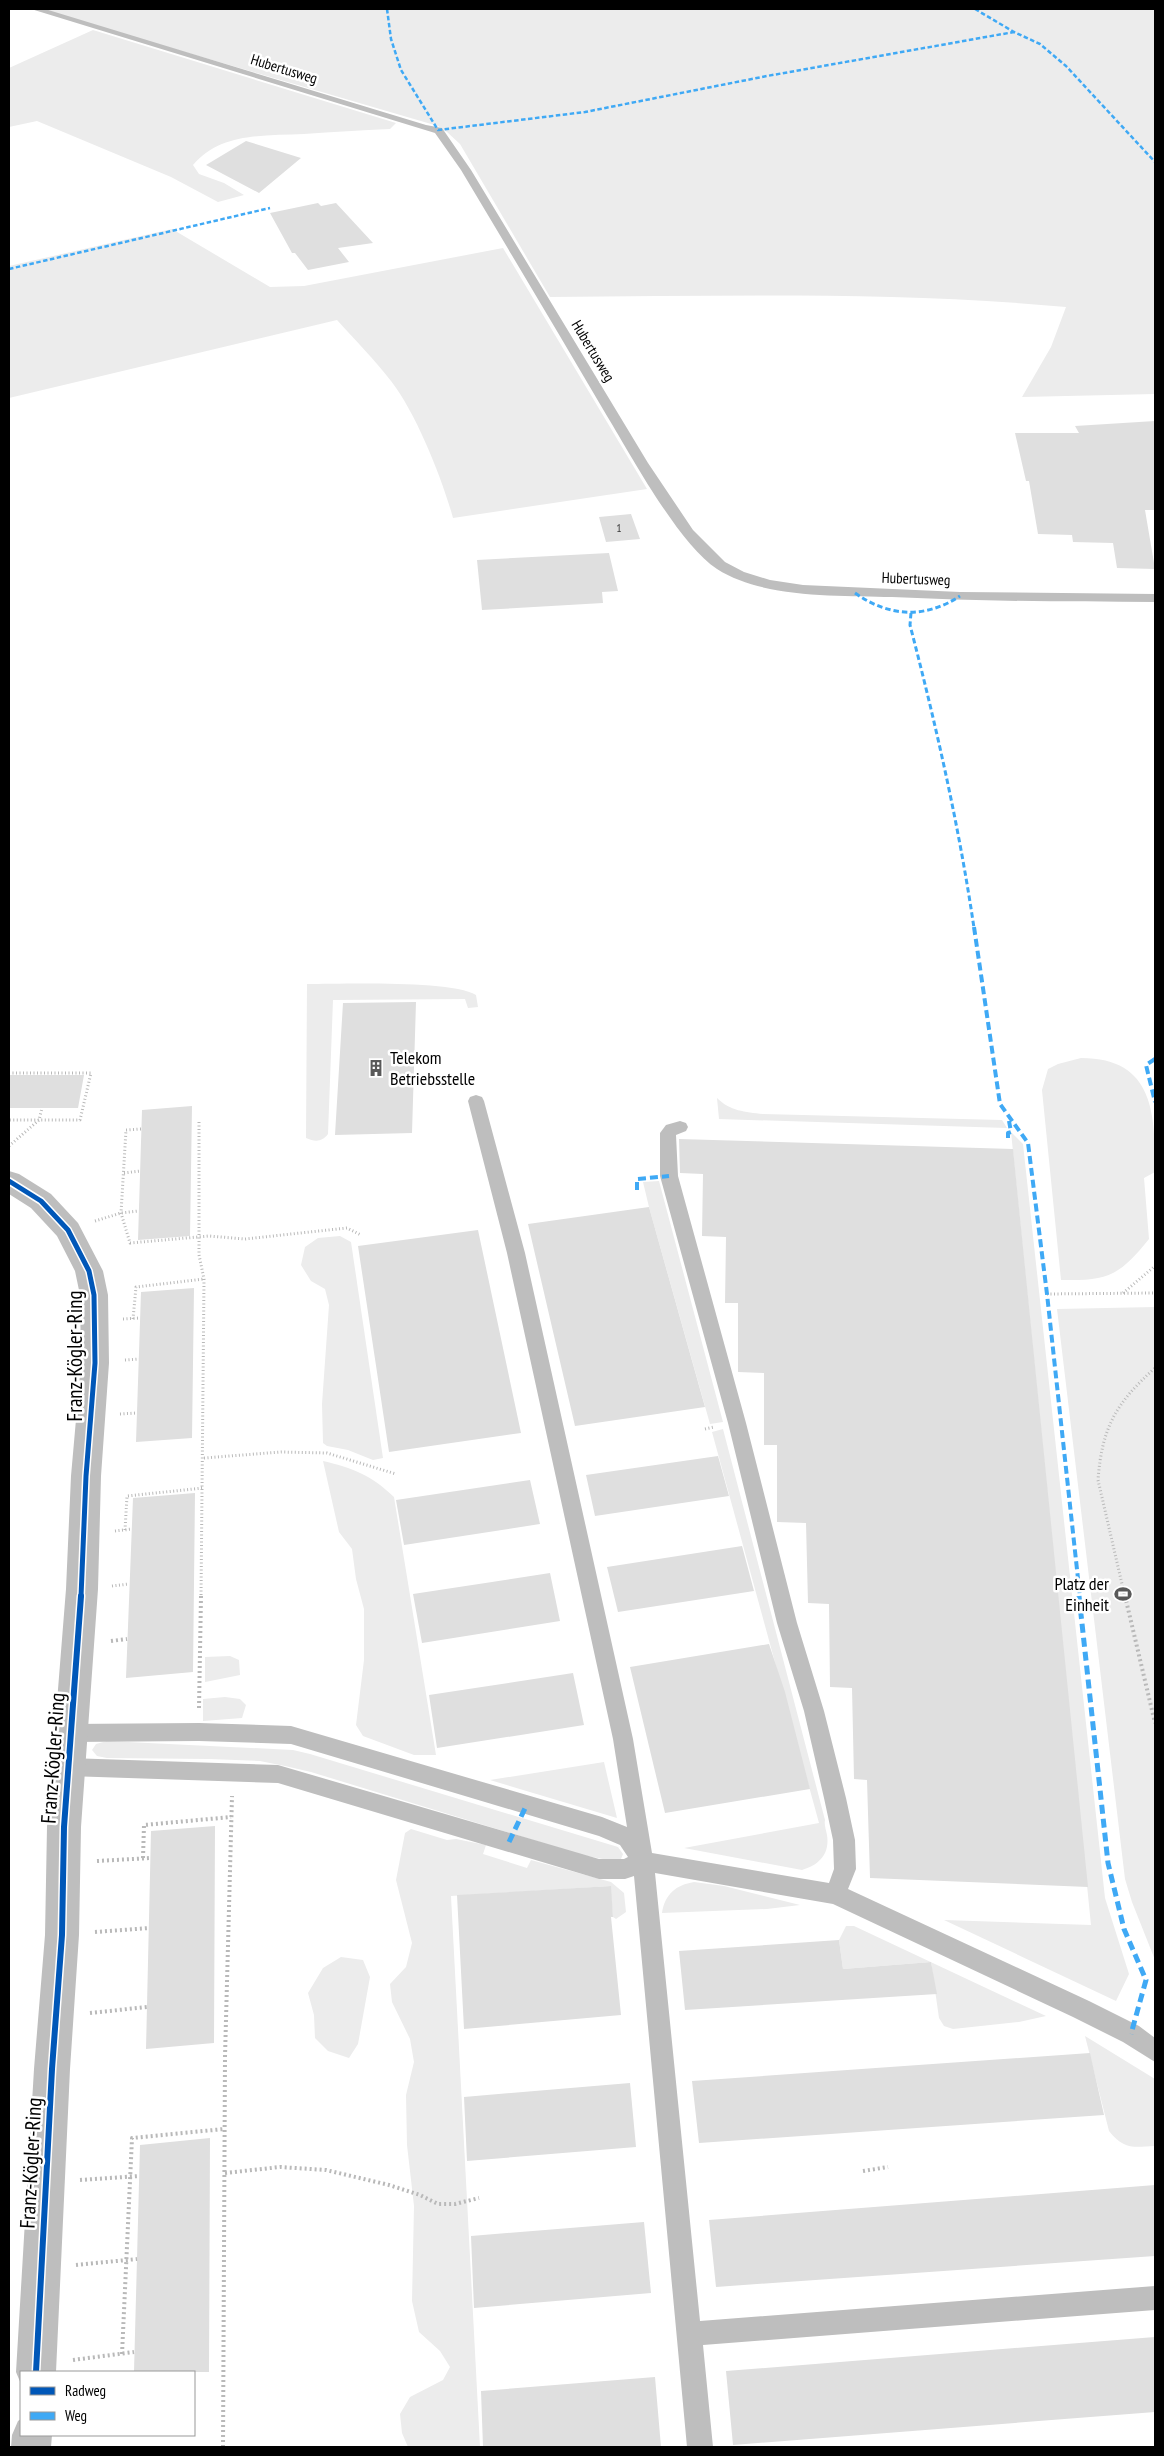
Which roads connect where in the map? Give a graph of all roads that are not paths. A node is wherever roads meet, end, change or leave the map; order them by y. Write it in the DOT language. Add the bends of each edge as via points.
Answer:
graph roads {
  1 [pos="36,9"];
  2 [pos="1155,598"];
  3 [pos="476,1101"];
  4 [pos="680,1127"];
  5 [pos="9,1180"];
  6 [pos="70,1733"];
  7 [pos="68,1767"];
  8 [pos="643,1861"];
  9 [pos="835,1894"];
  10 [pos="1155,2051"];
  11 [pos="1155,2298"];
  12 [pos="688,2334"];
  13 [pos="36,2368"];
  14 [pos="700,2447"];
  1 -- 2 [label="lane, Hubertusweg" via="438,130 466,170 642,463 688,533 720,565 768,584 802,589 855,593"];
  3 -- 8 [label="lane" via="516,1254 619,1720"];
  4 -- 9 [label="lane" via="668,1133 669,1176 785,1614 814,1711 839,1815 846,1869"];
  5 -- 6 [label="street, Franz-Kögler-Ring" via="41,1201 68,1230 89,1271 94,1295 95,1363"];
  6 -- 7 [label="street, Franz-Kögler-Ring"];
  6 -- 8 [label="lane" via="291,1735 602,1827 628,1838"];
  7 -- 8 [label="lane" via="278,1774 599,1869 625,1869"];
  7 -- 13 [label="street, Franz-Kögler-Ring" via="62,1935"];
  8 -- 9 [label="lane"];
  8 -- 12 [label="lane"];
  9 -- 10 [label="lane" via="1081,2009"];
  11 -- 12 [label="lane"];
  12 -- 14 [label="lane"];
}
